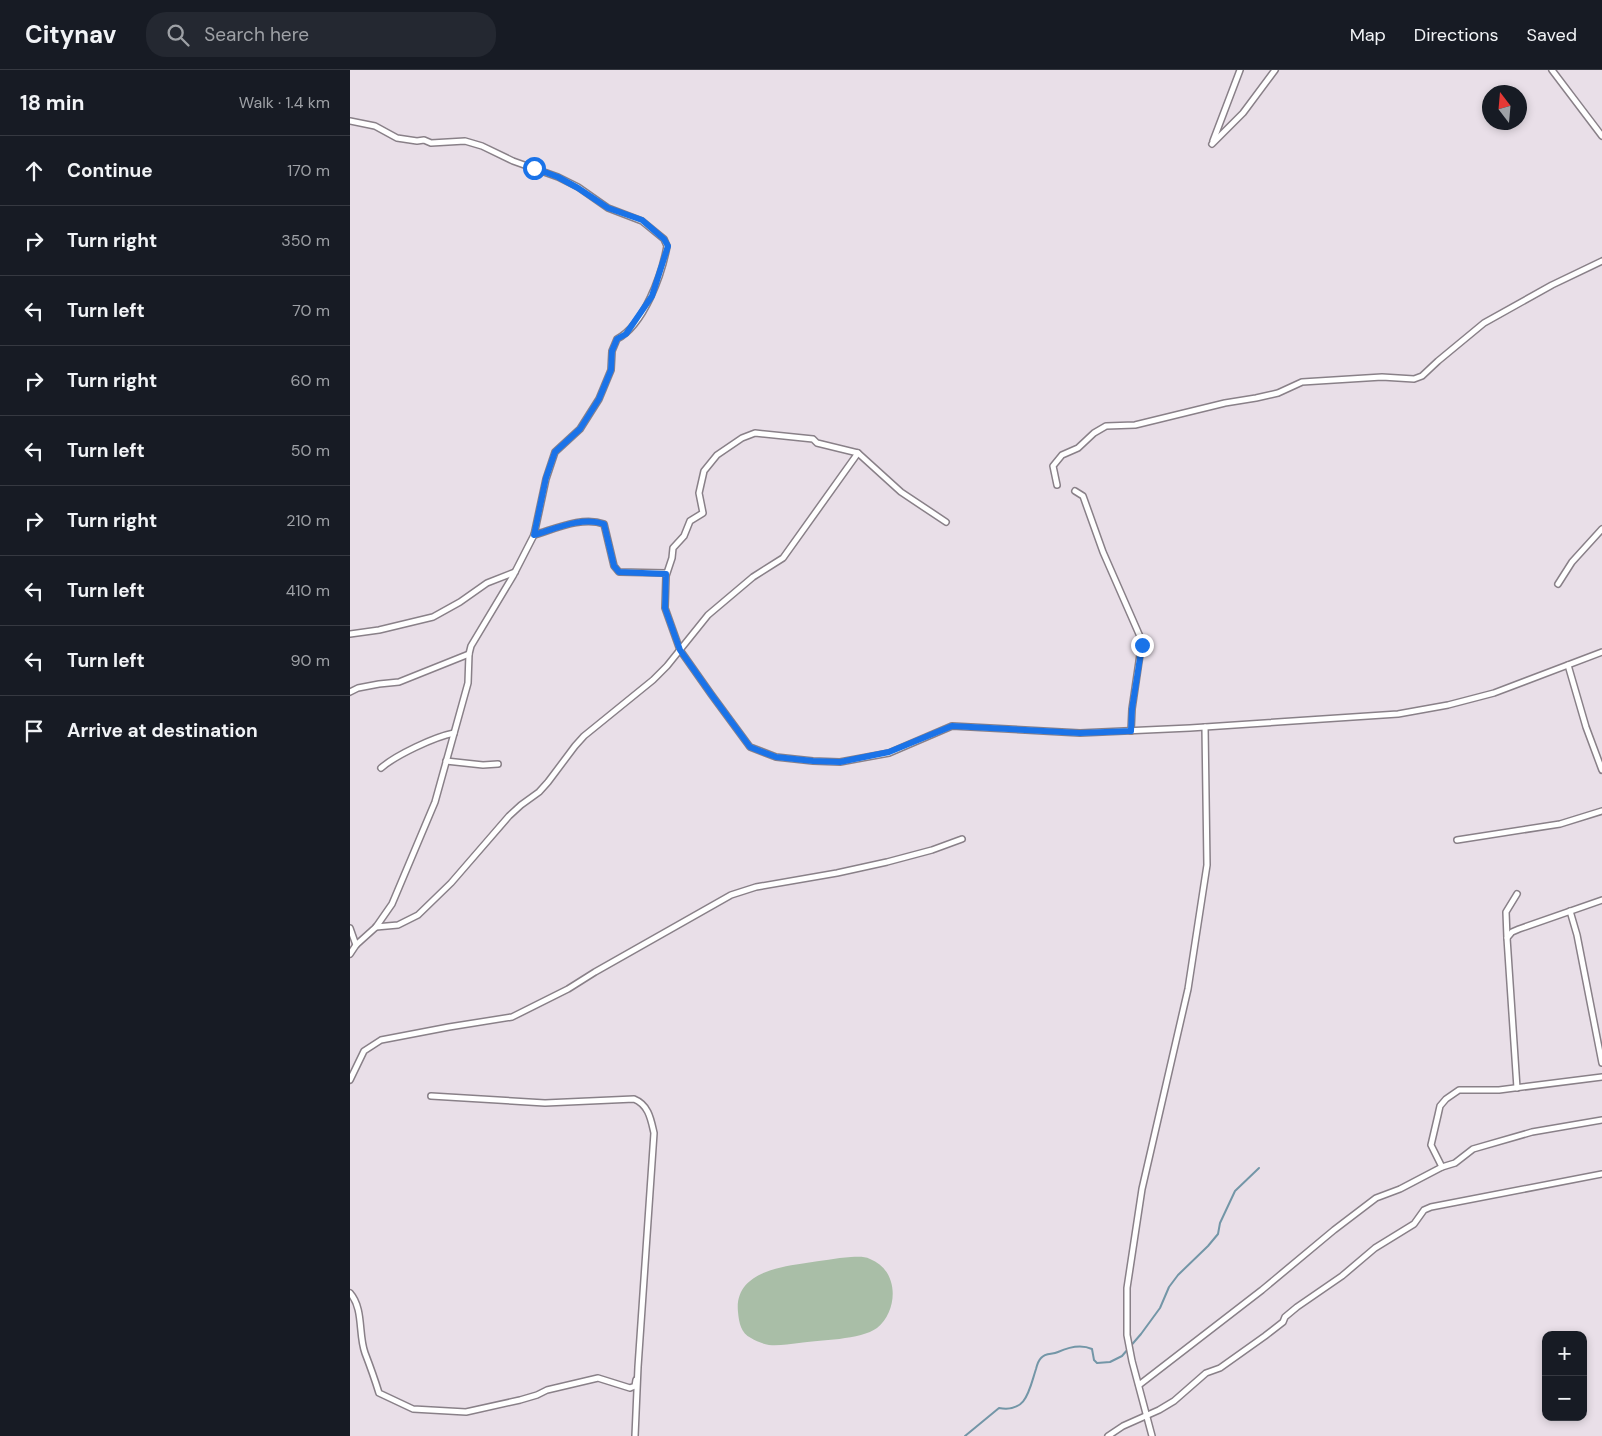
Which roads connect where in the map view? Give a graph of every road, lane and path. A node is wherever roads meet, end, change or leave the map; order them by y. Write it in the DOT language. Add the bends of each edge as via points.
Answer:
graph roads {
  1 [pos="1240,70"];
  2 [pos="1275,70"];
  3 [pos="1552,70"];
  4 [pos="350,121"];
  5 [pos="1602,136"];
  6 [pos="1602,261"];
  7 [pos="858,453"];
  8 [pos="1057,485"];
  9 [pos="1075,490"];
  10 [pos="946,522"];
  11 [pos="1601,532"];
  12 [pos="534,535"];
  13 [pos="515,572"];
  14 [pos="666,574"];
  15 [pos="1558,584"];
  16 [pos="350,634"];
  17 [pos="680,650"];
  18 [pos="1602,652"];
  19 [pos="468,654"];
  20 [pos="1568,665"];
  21 [pos="350,692"];
  22 [pos="1205,727"];
  23 [pos="1131,731"];
  24 [pos="454,733"];
  25 [pos="446,761"];
  26 [pos="498,764"];
  27 [pos="381,768"];
  28 [pos="1602,770"];
  29 [pos="1602,811"];
  30 [pos="962,839"];
  31 [pos="1457,840"];
  32 [pos="1517,894"];
  33 [pos="1602,900"];
  34 [pos="1570,911"];
  35 [pos="376,927"];
  36 [pos="350,928"];
  37 [pos="1507,938"];
  38 [pos="356,945"];
  39 [pos="350,954"];
  40 [pos="1602,1063"];
  41 [pos="1602,1077"];
  42 [pos="350,1080"];
  43 [pos="1516,1088"];
  44 [pos="431,1096"];
  45 [pos="1602,1120"];
  46 [pos="1442,1167"];
  47 [pos="1602,1174"];
  48 [pos="350,1293"];
  49 [pos="638,1367"];
  50 [pos="1139,1385"];
  51 [pos="1147,1414"];
  52 [pos="635,1436"];
  53 [pos="1108,1436"];
  54 [pos="1152,1436"];
  1 -- 2 [label="street" via="1212,144 1243,113"];
  3 -- 5 [label="street"];
  4 -- 12 [label="street" via="375,126 397,138 431,143 465,141 482,146 558,177 608,208 642,220 667,243 652,296 626,334 617,339 612,351 611,370 599,399 580,429 555,452"];
  6 -- 8 [label="street" via="1484,323 1422,376 1414,379 1382,377 1302,382 1278,393 1256,398 1135,425 1106,426 1054,463"];
  7 -- 10 [label="street" via="902,492"];
  7 -- 14 [label="street" via="817,443 813,439 755,433 742,438 717,455 704,471 699,493 703,513 690,520 684,536 675,544"];
  7 -- 17 [label="street" via="783,558 753,577 708,615"];
  9 -- 23 [label="street" via="1083,496 1103,552 1142,641"];
  11 -- 15 [label="street" via="1572,562"];
  12 -- 13 [label="street"];
  12 -- 14 [label="street" via="584,521 596,521 604,524 614,566 619,572"];
  13 -- 16 [label="street" via="487,583 433,617"];
  13 -- 19 [label="street"];
  14 -- 17 [label="street" via="665,608"];
  17 -- 23 [label="street" via="750,747 776,757 840,762 889,752 952,726 1080,733"];
  17 -- 35 [label="street" via="654,680 580,740 539,792 509,816 451,883 418,915 398,925"];
  18 -- 20 [label="street"];
  19 -- 21 [label="street" via="399,682"];
  19 -- 24 [label="street" via="468,683"];
  20 -- 22 [label="street" via="1494,693 1398,714"];
  20 -- 28 [label="street"];
  22 -- 23 [label="street"];
  22 -- 50 [label="street" via="1207,865 1188,989 1142,1189 1126,1288 1129,1342"];
  24 -- 25 [label="street"];
  24 -- 27 [label="street" via="406,751"];
  25 -- 26 [label="street"];
  25 -- 35 [label="street" via="435,802 392,904"];
  29 -- 31 [label="street" via="1560,824"];
  30 -- 42 [label="street" via="887,862 756,887 731,895 568,990 512,1017 381,1040 364,1051"];
  32 -- 37 [label="street" via="1506,912"];
  33 -- 34 [label="street"];
  34 -- 37 [label="street" via="1512,932"];
  34 -- 40 [label="street"];
  35 -- 38 [label="street"];
  36 -- 38 [label="street"];
  37 -- 43 [label="street"];
  38 -- 39 [label="street"];
  41 -- 43 [label="street"];
  43 -- 46 [label="street" via="1459,1090 1446,1099 1440,1106 1431,1144"];
  44 -- 49 [label="street" via="545,1103 634,1099 645,1106 654,1133"];
  45 -- 46 [label="street" via="1532,1132 1479,1147"];
  46 -- 50 [label="street" via="1400,1190 1376,1198"];
  47 -- 51 [label="street" via="1431,1206 1414,1224 1375,1248 1297,1307 1265,1336 1220,1368 1206,1373 1174,1401"];
  48 -- 49 [label="street" via="357,1306 364,1352 379,1393 413,1409 466,1412 598,1378 630,1388 635,1386"];
  49 -- 52 [label="street"];
  50 -- 51 [label="street"];
  51 -- 53 [label="street"];
  51 -- 54 [label="street"];
}
